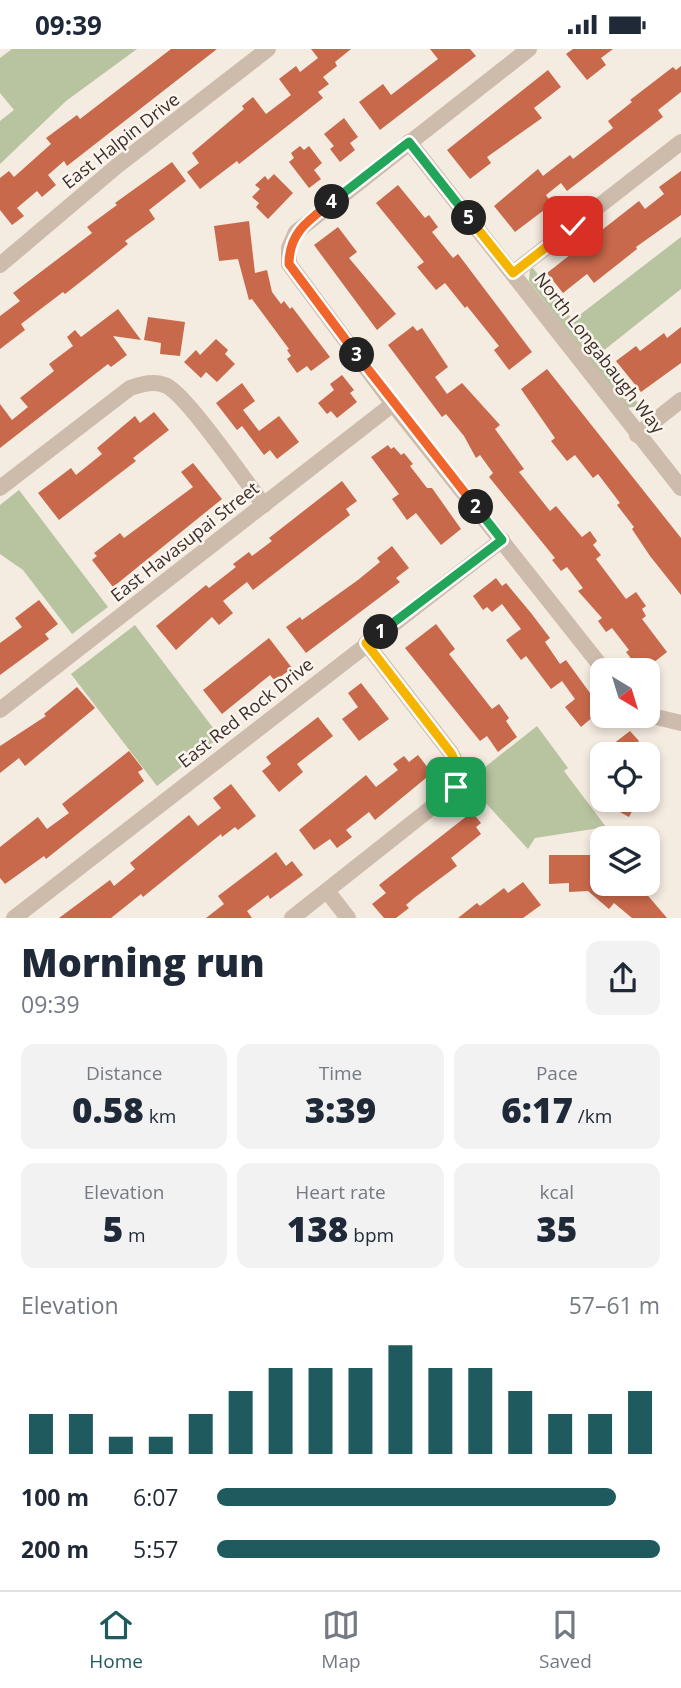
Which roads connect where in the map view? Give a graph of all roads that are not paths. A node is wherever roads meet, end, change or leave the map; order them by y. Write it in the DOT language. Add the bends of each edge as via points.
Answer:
graph roads {
  1 [pos="268,49"];
  2 [pos="529,49"];
  3 [pos="509,55"];
  4 [pos="409,142"];
  5 [pos="681,142"];
  6 [pos="1,263"];
  7 [pos="513,273"];
  8 [pos="681,400"];
  9 [pos="393,404"];
  10 [pos="637,435"];
  11 [pos="0,488"];
  12 [pos="681,488"];
  13 [pos="264,505"];
  14 [pos="502,540"];
  15 [pos="366,643"];
  16 [pos="595,658"];
  17 [pos="0,710"];
  18 [pos="660,718"];
  19 [pos="679,723"];
  20 [pos="327,891"];
  21 [pos="14,918"];
  22 [pos="292,918"];
  23 [pos="348,918"];
  1 -- 6 [label="street, East Halpin Drive"];
  2 -- 3 [label="street"];
  3 -- 4 [label="street"];
  4 -- 7 [label="street, North Longabaugh Way"];
  4 -- 9 [label="street" via="296,232 289,248 289,264"];
  5 -- 7 [label="street"];
  7 -- 10 [label="street, North Longabaugh Way"];
  8 -- 10 [label="street"];
  9 -- 13 [label="street, East Havasupai Street"];
  9 -- 14 [label="street"];
  10 -- 12 [label="street, North Longabaugh Way"];
  11 -- 13 [label="street" via="130,388 148,383 167,386 186,403"];
  13 -- 17 [label="street, East Havasupai Street"];
  14 -- 15 [label="street, East Red Rock Drive"];
  14 -- 16 [label="street"];
  15 -- 20 [label="street" via="451,753 458,780 450,793"];
  15 -- 21 [label="street, East Red Rock Drive"];
  18 -- 19 [label="street"];
  20 -- 22 [label="street"];
  20 -- 23 [label="street"];
}
